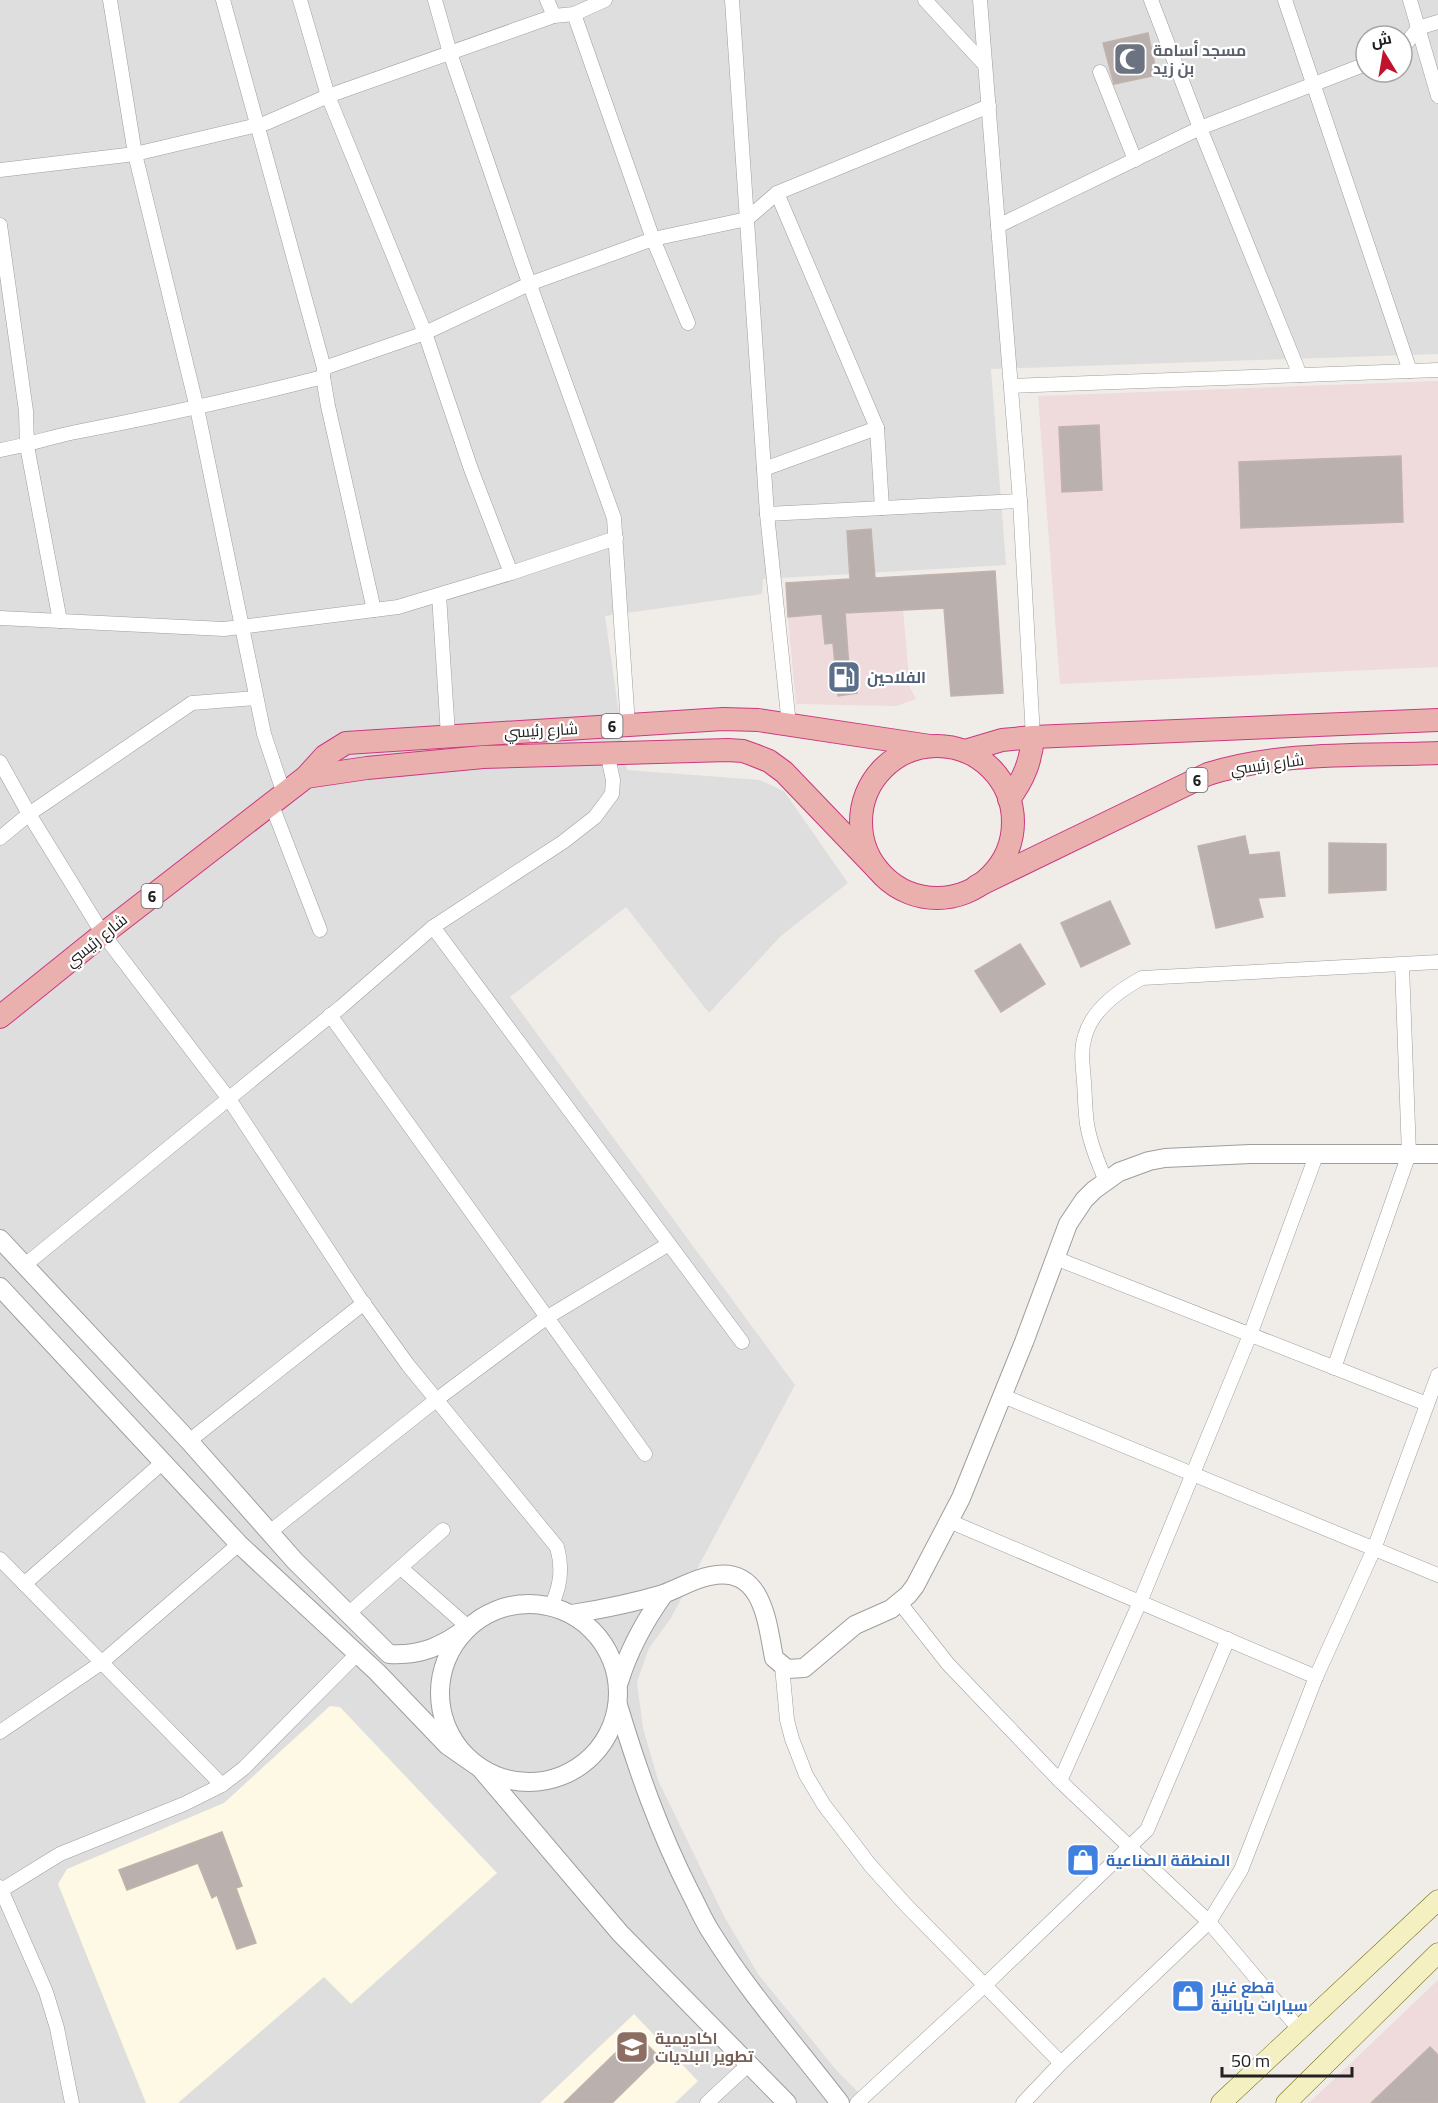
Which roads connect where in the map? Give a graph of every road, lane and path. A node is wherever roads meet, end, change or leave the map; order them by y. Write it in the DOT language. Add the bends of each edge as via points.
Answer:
graph roads {
  1 [pos="110,0"];
  2 [pos="223,0"];
  3 [pos="300,0"];
  4 [pos="435,0"];
  5 [pos="547,0"];
  6 [pos="605,0"];
  7 [pos="732,0"];
  8 [pos="925,0"];
  9 [pos="980,0"];
  10 [pos="1152,0"];
  11 [pos="1285,0"];
  12 [pos="1410,0"];
  13 [pos="574,14"];
  14 [pos="554,16"];
  15 [pos="1438,22"];
  16 [pos="1418,28"];
  17 [pos="1414,33"];
  18 [pos="450,53"];
  19 [pos="986,65"];
  20 [pos="1354,69"];
  21 [pos="1100,72"];
  22 [pos="1314,86"];
  23 [pos="328,96"];
  24 [pos="1438,96"];
  25 [pos="989,106"];
  26 [pos="257,125"];
  27 [pos="1200,128"];
  28 [pos="135,154"];
  29 [pos="1135,160"];
  30 [pos="0,170"];
  31 [pos="777,193"];
  32 [pos="747,219"];
  33 [pos="0,225"];
  34 [pos="998,226"];
  35 [pos="653,239"];
  36 [pos="530,284"];
  37 [pos="688,323"];
  38 [pos="425,333"];
  39 [pos="1438,370"];
  40 [pos="1410,371"];
  41 [pos="324,373"];
  42 [pos="1299,375"];
  43 [pos="1011,386"];
  44 [pos="197,408"];
  45 [pos="877,428"];
  46 [pos="27,446"];
  47 [pos="0,450"];
  48 [pos="764,469"];
  49 [pos="1020,501"];
  50 [pos="882,508"];
  51 [pos="767,514"];
  52 [pos="616,538"];
  53 [pos="511,573"];
  54 [pos="439,595"];
  55 [pos="374,610"];
  56 [pos="0,618"];
  57 [pos="60,621"];
  58 [pos="242,627"];
  59 [pos="256,698"];
  60 [pos="1438,720"];
  61 [pos="628,725"];
  62 [pos="789,725"];
  63 [pos="448,735"];
  64 [pos="1033,737"];
  65 [pos="930,746"];
  66 [pos="965,751"];
  67 [pos="608,752"];
  68 [pos="1438,753"];
  69 [pos="0,762"];
  70 [pos="306,777"];
  71 [pos="278,799"];
  72 [pos="1010,799"];
  73 [pos="29,814"];
  74 [pos="0,838"];
  75 [pos="877,870"];
  76 [pos="977,886"];
  77 [pos="433,927"];
  78 [pos="320,930"];
  79 [pos="103,934"];
  80 [pos="1438,962"];
  81 [pos="1401,965"];
  82 [pos="330,1015"];
  83 [pos="0,1017"];
  84 [pos="229,1100"];
  85 [pos="1317,1153"];
  86 [pos="1409,1154"];
  87 [pos="1438,1154"];
  88 [pos="1106,1181"];
  89 [pos="0,1239"];
  90 [pos="669,1244"];
  91 [pos="1054,1258"];
  92 [pos="25,1265"];
  93 [pos="0,1287"];
  94 [pos="364,1303"];
  95 [pos="546,1318"];
  96 [pos="1250,1335"];
  97 [pos="742,1342"];
  98 [pos="1334,1368"];
  99 [pos="1438,1375"];
  100 [pos="1003,1396"];
  101 [pos="436,1400"];
  102 [pos="1426,1404"];
  103 [pos="189,1441"];
  104 [pos="645,1454"];
  105 [pos="162,1463"];
  106 [pos="1192,1474"];
  107 [pos="949,1521"];
  108 [pos="443,1530"];
  109 [pos="271,1531"];
  110 [pos="238,1544"];
  111 [pos="1374,1549"];
  112 [pos="0,1559"];
  113 [pos="401,1568"];
  114 [pos="1438,1575"];
  115 [pos="24,1584"];
  116 [pos="664,1594"];
  117 [pos="900,1602"];
  118 [pos="1140,1602"];
  119 [pos="551,1606"];
  120 [pos="348,1614"];
  121 [pos="572,1614"];
  122 [pos="468,1627"];
  123 [pos="1228,1639"];
  124 [pos="357,1654"];
  125 [pos="101,1663"];
  126 [pos="782,1666"];
  127 [pos="1316,1677"];
  128 [pos="619,1684"];
  129 [pos="618,1705"];
  130 [pos="0,1732"];
  131 [pos="480,1768"];
  132 [pos="1060,1781"];
  133 [pos="222,1785"];
  134 [pos="1130,1848"];
  135 [pos="0,1889"];
  136 [pos="1437,1904"];
  137 [pos="1209,1922"];
  138 [pos="1438,1953"];
  139 [pos="985,1985"];
  140 [pos="1299,2029"];
  141 [pos="1061,2063"];
  142 [pos="749,2064"];
  143 [pos="72,2103"];
  144 [pos="706,2103"];
  145 [pos="787,2103"];
  146 [pos="840,2103"];
  147 [pos="857,2103"];
  148 [pos="1023,2103"];
  149 [pos="1221,2103"];
  150 [pos="1286,2103"];
  1 -- 28 [label="street"];
  2 -- 26 [label="street"];
  3 -- 23 [label="street"];
  4 -- 18 [label="street"];
  5 -- 14 [label="street"];
  6 -- 13 [label="street"];
  7 -- 32 [label="street"];
  8 -- 19 [label="street"];
  9 -- 19 [label="street"];
  10 -- 27 [label="street"];
  11 -- 22 [label="street"];
  12 -- 16 [label="street"];
  13 -- 14 [label="street"];
  13 -- 35 [label="street"];
  14 -- 18 [label="street"];
  15 -- 16 [label="street"];
  16 -- 17 [label="street"];
  16 -- 24 [label="street"];
  18 -- 23 [label="street"];
  18 -- 36 [label="street"];
  19 -- 25 [label="street"];
  20 -- 22 [label="street"];
  21 -- 29 [label="street"];
  22 -- 27 [label="street"];
  22 -- 40 [label="street"];
  23 -- 26 [label="street"];
  23 -- 38 [label="street"];
  25 -- 31 [label="street"];
  25 -- 34 [label="street"];
  26 -- 28 [label="street"];
  26 -- 41 [label="street"];
  27 -- 29 [label="street"];
  27 -- 42 [label="street"];
  28 -- 30 [label="street"];
  28 -- 44 [label="street"];
  29 -- 34 [label="street"];
  31 -- 32 [label="street"];
  31 -- 45 [label="street"];
  32 -- 35 [label="street"];
  32 -- 48 [label="street"];
  33 -- 46 [label="street" via="26,411"];
  34 -- 43 [label="street"];
  35 -- 36 [label="street"];
  35 -- 37 [label="street"];
  36 -- 38 [label="street"];
  36 -- 52 [label="street" via="609,503"];
  38 -- 41 [label="street"];
  38 -- 53 [label="street"];
  39 -- 40 [label="street"];
  40 -- 42 [label="street"];
  41 -- 44 [label="street"];
  41 -- 55 [label="street" via="327,406"];
  42 -- 43 [label="street"];
  43 -- 49 [label="street"];
  44 -- 46 [label="street"];
  44 -- 58 [label="street"];
  45 -- 48 [label="street"];
  45 -- 50 [label="street"];
  46 -- 47 [label="street"];
  46 -- 57 [label="street"];
  48 -- 51 [label="street"];
  49 -- 50 [label="street"];
  49 -- 64 [label="street"];
  50 -- 51 [label="street"];
  51 -- 62 [label="street"];
  52 -- 53 [label="street"];
  52 -- 61 [label="street"];
  53 -- 54 [label="street"];
  54 -- 55 [label="street"];
  54 -- 63 [label="street"];
  55 -- 58 [label="street"];
  56 -- 57 [label="street"];
  57 -- 58 [label="street" via="224,630"];
  58 -- 59 [label="street"];
  59 -- 71 [label="street"];
  59 -- 73 [label="street" via="192,703"];
  60 -- 64 [label="highway, شارع رئيسي"];
  61 -- 62 [label="highway, شارع رئيسي / 6" via="723,719"];
  61 -- 63 [label="highway, شارع رئيسي / 6"];
  62 -- 65 [label="highway, شارع رئيسي / 6"];
  63 -- 70 [label="highway, شارع رئيسي / 6" via="346,743 325,756"];
  64 -- 66 [label="highway, شارع رئيسي" via="1002,740"];
  64 -- 72 [label="highway" via="1027,770"];
  65 -- 66 [label="highway, شارع رئيسي"];
  65 -- 75 [label="highway, شارع رئيسي" via="909,751 890,762 864,797 862,840"];
  66 -- 72 [label="highway, شارع رئيسي" via="993,770"];
  67 -- 70 [label="highway, شارع رئيسي / 6" via="483,757"];
  67 -- 75 [label="highway, شارع رئيسي / 6" via="729,750 754,754 769,761 801,788"];
  67 -- 77 [label="street" via="612,794 595,817"];
  68 -- 76 [label="highway, شارع رئيسي / 6" via="1298,758 1228,768 1208,774"];
  69 -- 73 [label="street"];
  70 -- 71 [label="highway, شارع رئيسي / 6"];
  71 -- 78 [label="street"];
  71 -- 79 [label="highway, شارع رئيسي / 6"];
  72 -- 76 [label="highway, شارع رئيسي" via="1013,821 1006,853 994,872"];
  73 -- 74 [label="street"];
  73 -- 79 [label="street"];
  75 -- 76 [label="highway, شارع رئيسي" via="893,885 924,897 957,895"];
  77 -- 82 [label="street"];
  77 -- 90 [label="street"];
  79 -- 83 [label="highway, شارع رئيسي / 6"];
  79 -- 84 [label="street"];
  80 -- 81 [label="street"];
  81 -- 86 [label="street"];
  81 -- 88 [label="street" via="1142,978 1120,991 1092,1022 1085,1035 1082,1056 1087,1124"];
  82 -- 84 [label="street"];
  82 -- 95 [label="street"];
  84 -- 92 [label="street"];
  84 -- 94 [label="street"];
  85 -- 86 [label="street"];
  85 -- 88 [label="street" via="1165,1158 1134,1166"];
  85 -- 96 [label="street"];
  86 -- 87 [label="street"];
  86 -- 98 [label="street"];
  88 -- 91 [label="street" via="1075,1212"];
  89 -- 92 [label="street"];
  90 -- 95 [label="street"];
  90 -- 97 [label="street"];
  91 -- 96 [label="street"];
  91 -- 100 [label="street"];
  92 -- 103 [label="street"];
  93 -- 105 [label="street"];
  94 -- 101 [label="street"];
  94 -- 103 [label="street"];
  95 -- 101 [label="street"];
  95 -- 104 [label="street"];
  96 -- 98 [label="street"];
  96 -- 106 [label="street"];
  98 -- 102 [label="street"];
  99 -- 102 [label="street"];
  100 -- 106 [label="street"];
  100 -- 107 [label="street"];
  101 -- 109 [label="street"];
  101 -- 119 [label="street" via="557,1547 560,1585"];
  102 -- 111 [label="street"];
  103 -- 109 [label="street"];
  105 -- 110 [label="street"];
  105 -- 115 [label="street"];
  106 -- 111 [label="street"];
  106 -- 118 [label="street"];
  107 -- 117 [label="street" via="915,1586"];
  107 -- 118 [label="street"];
  108 -- 113 [label="street"];
  109 -- 120 [label="street"];
  110 -- 124 [label="street"];
  110 -- 125 [label="street"];
  111 -- 114 [label="street"];
  111 -- 127 [label="street"];
  112 -- 115 [label="street"];
  113 -- 120 [label="street"];
  113 -- 122 [label="street"];
  115 -- 125 [label="street"];
  116 -- 121 [label="street"];
  116 -- 126 [label="street" via="711,1575 730,1576 747,1584 764,1606 774,1658"];
  116 -- 128 [label="street" via="634,1641"];
  117 -- 126 [label="street" via="855,1625 804,1668 792,1670"];
  117 -- 132 [label="street" via="948,1664"];
  118 -- 123 [label="street"];
  118 -- 132 [label="street"];
  119 -- 121 [label="street"];
  119 -- 122 [label="street" via="507,1606"];
  120 -- 122 [label="street" via="389,1654 418,1654"];
  121 -- 128 [label="street" via="604,1643"];
  122 -- 131 [label="street" via="451,1649 441,1674 439,1701 450,1735"];
  123 -- 127 [label="street"];
  123 -- 134 [label="street" via="1147,1830"];
  124 -- 131 [label="street" via="447,1745"];
  124 -- 133 [label="street" via="244,1768"];
  125 -- 130 [label="street"];
  125 -- 133 [label="street"];
  126 -- 139 [label="street" via="787,1720 798,1758 814,1790 870,1865"];
  127 -- 137 [label="street" via="1241,1870"];
  128 -- 129 [label="street"];
  129 -- 131 [label="street" via="611,1730 597,1752 578,1768 554,1779 503,1779"];
  129 -- 146 [label="street" via="653,1812 711,1931"];
  131 -- 142 [label="street" via="620,1933"];
  132 -- 134 [label="street"];
  133 -- 135 [label="street" via="60,1854"];
  134 -- 137 [label="street"];
  134 -- 139 [label="street"];
  135 -- 143 [label="street" via="46,1992"];
  136 -- 140 [label="main road"];
  137 -- 140 [label="street"];
  137 -- 141 [label="street"];
  138 -- 150 [label="main road"];
  139 -- 141 [label="street"];
  139 -- 147 [label="street"];
  140 -- 149 [label="main road"];
  141 -- 148 [label="street"];
  142 -- 144 [label="street"];
  142 -- 145 [label="street"];
}
